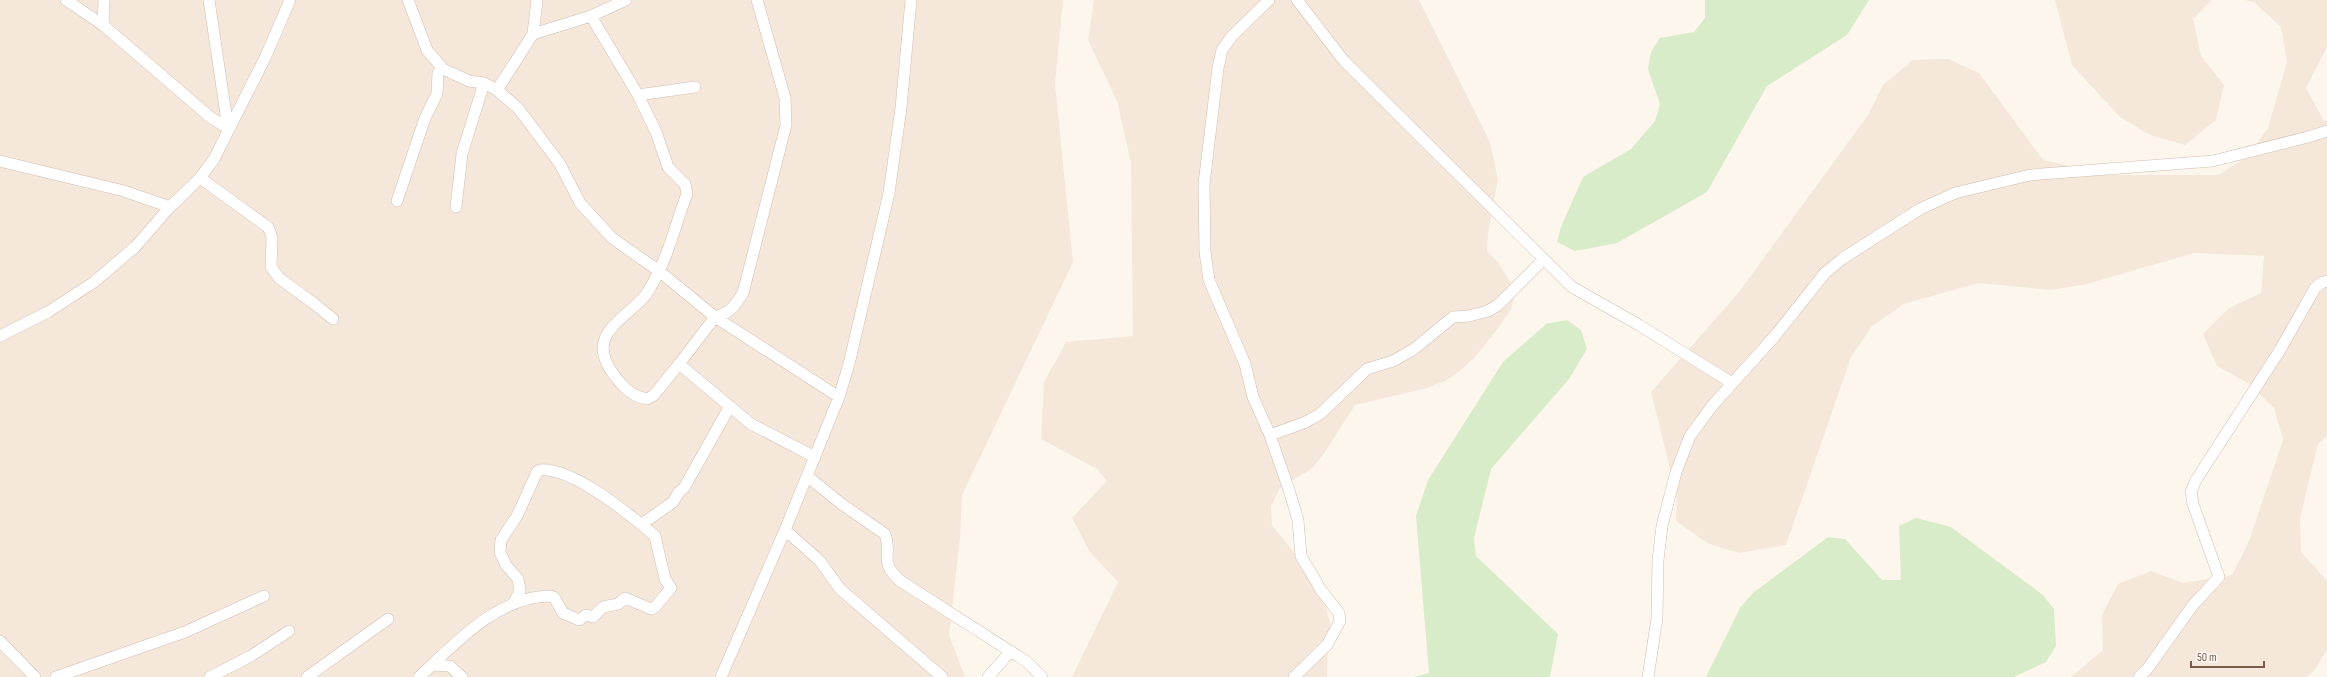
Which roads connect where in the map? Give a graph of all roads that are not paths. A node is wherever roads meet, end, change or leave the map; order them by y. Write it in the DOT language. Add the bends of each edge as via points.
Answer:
graph roads {
  1 [pos="66,0"];
  2 [pos="104,0"];
  3 [pos="209,0"];
  4 [pos="290,0"];
  5 [pos="408,0"];
  6 [pos="537,0"];
  7 [pos="626,0"];
  8 [pos="758,0"];
  9 [pos="911,0"];
  10 [pos="1269,0"];
  11 [pos="1297,0"];
  12 [pos="591,16"];
  13 [pos="103,25"];
  14 [pos="533,34"];
  15 [pos="442,69"];
  16 [pos="484,83"];
  17 [pos="695,87"];
  18 [pos="497,90"];
  19 [pos="638,95"];
  20 [pos="228,128"];
  21 [pos="2327,130"];
  22 [pos="0,161"];
  23 [pos="200,178"];
  24 [pos="397,201"];
  25 [pos="170,207"];
  26 [pos="456,207"];
  27 [pos="1544,260"];
  28 [pos="659,271"];
  29 [pos="2327,281"];
  30 [pos="715,317"];
  31 [pos="333,319"];
  32 [pos="0,336"];
  33 [pos="679,364"];
  34 [pos="1732,383"];
  35 [pos="839,397"];
  36 [pos="730,406"];
  37 [pos="1270,435"];
  38 [pos="815,457"];
  39 [pos="807,476"];
  40 [pos="642,524"];
  41 [pos="785,530"];
  42 [pos="264,596"];
  43 [pos="513,604"];
  44 [pos="388,619"];
  45 [pos="289,631"];
  46 [pos="0,641"];
  47 [pos="1011,651"];
  48 [pos="432,665"];
  49 [pos="35,677"];
  50 [pos="56,677"];
  51 [pos="210,677"];
  52 [pos="307,677"];
  53 [pos="418,677"];
  54 [pos="462,677"];
  55 [pos="721,677"];
  56 [pos="942,677"];
  57 [pos="988,677"];
  58 [pos="1042,677"];
  59 [pos="1294,677"];
  60 [pos="1648,677"];
  61 [pos="2139,677"];
  1 -- 13 [label="street"];
  2 -- 13 [label="street"];
  3 -- 20 [label="street"];
  4 -- 20 [label="street" via="265,58"];
  5 -- 15 [label="street" via="426,50"];
  6 -- 14 [label="street"];
  7 -- 12 [label="street"];
  8 -- 30 [label="street" via="784,98 786,125 743,293 735,307"];
  9 -- 35 [label="street" via="901,108 889,193 870,279"];
  10 -- 37 [label="street" via="1232,36 1222,50 1209,128 1204,184 1205,252 1209,280 1245,364 1253,397"];
  11 -- 27 [label="street" via="1344,61"];
  12 -- 14 [label="street"];
  12 -- 19 [label="street"];
  13 -- 20 [label="street" via="210,117"];
  14 -- 18 [label="street"];
  15 -- 16 [label="street" via="468,80"];
  15 -- 24 [label="street" via="438,73 437,94 425,118"];
  16 -- 18 [label="street"];
  16 -- 26 [label="street" via="462,154"];
  17 -- 19 [label="street"];
  18 -- 28 [label="street" via="518,108 560,164 580,202 593,219 612,238"];
  19 -- 28 [label="street" via="656,132 668,167 685,184 687,194"];
  20 -- 23 [label="street" via="214,159"];
  21 -- 34 [label="street" via="2213,161 2030,175 1954,193 1936,200 1842,259 1825,273 1774,337"];
  22 -- 25 [label="street" via="124,191"];
  23 -- 25 [label="street"];
  23 -- 31 [label="street" via="268,227 272,237 271,267 279,278"];
  25 -- 32 [label="street" via="135,247 94,282 48,312"];
  27 -- 34 [label="street" via="1572,287 1640,325"];
  27 -- 37 [label="street" via="1498,305 1488,311 1453,317 1414,349 1367,370 1320,414"];
  28 -- 30 [label="street"];
  28 -- 33 [label="street" via="644,296 611,326 603,342 603,351 608,366 624,388 637,398 647,399 654,395"];
  29 -- 61 [label="street" via="2315,288 2280,350 2196,480 2191,492 2193,504 2218,577 2193,605"];
  30 -- 33 [label="street"];
  30 -- 35 [label="street"];
  33 -- 36 [label="street"];
  34 -- 60 [label="street" via="1690,436 1676,472 1662,526 1658,560 1657,618"];
  35 -- 38 [label="street"];
  36 -- 38 [label="street" via="751,424"];
  36 -- 40 [label="street" via="684,488 673,502"];
  37 -- 59 [label="street" via="1298,520 1301,556 1321,590 1339,613 1340,621 1327,645"];
  38 -- 39 [label="street"];
  39 -- 41 [label="street"];
  39 -- 47 [label="street" via="885,534 888,542 886,564 899,580"];
  40 -- 43 [label="street" via="654,536 665,579 671,588 655,607 647,608 625,598 618,604 604,607 593,617 586,615 579,620 563,613 554,597 550,596"];
  40 -- 43 [label="street" via="599,492 566,476 540,470 517,516 501,540 500,552 518,580 520,591"];
  41 -- 55 [label="street"];
  41 -- 56 [label="street" via="820,561 840,589"];
  42 -- 50 [label="street" via="185,632"];
  43 -- 48 [label="street" via="486,618"];
  44 -- 52 [label="street"];
  45 -- 51 [label="street" via="251,656"];
  46 -- 49 [label="street"];
  47 -- 57 [label="street"];
  47 -- 58 [label="street"];
  48 -- 53 [label="street"];
  48 -- 54 [label="street" via="450,666"];
}
